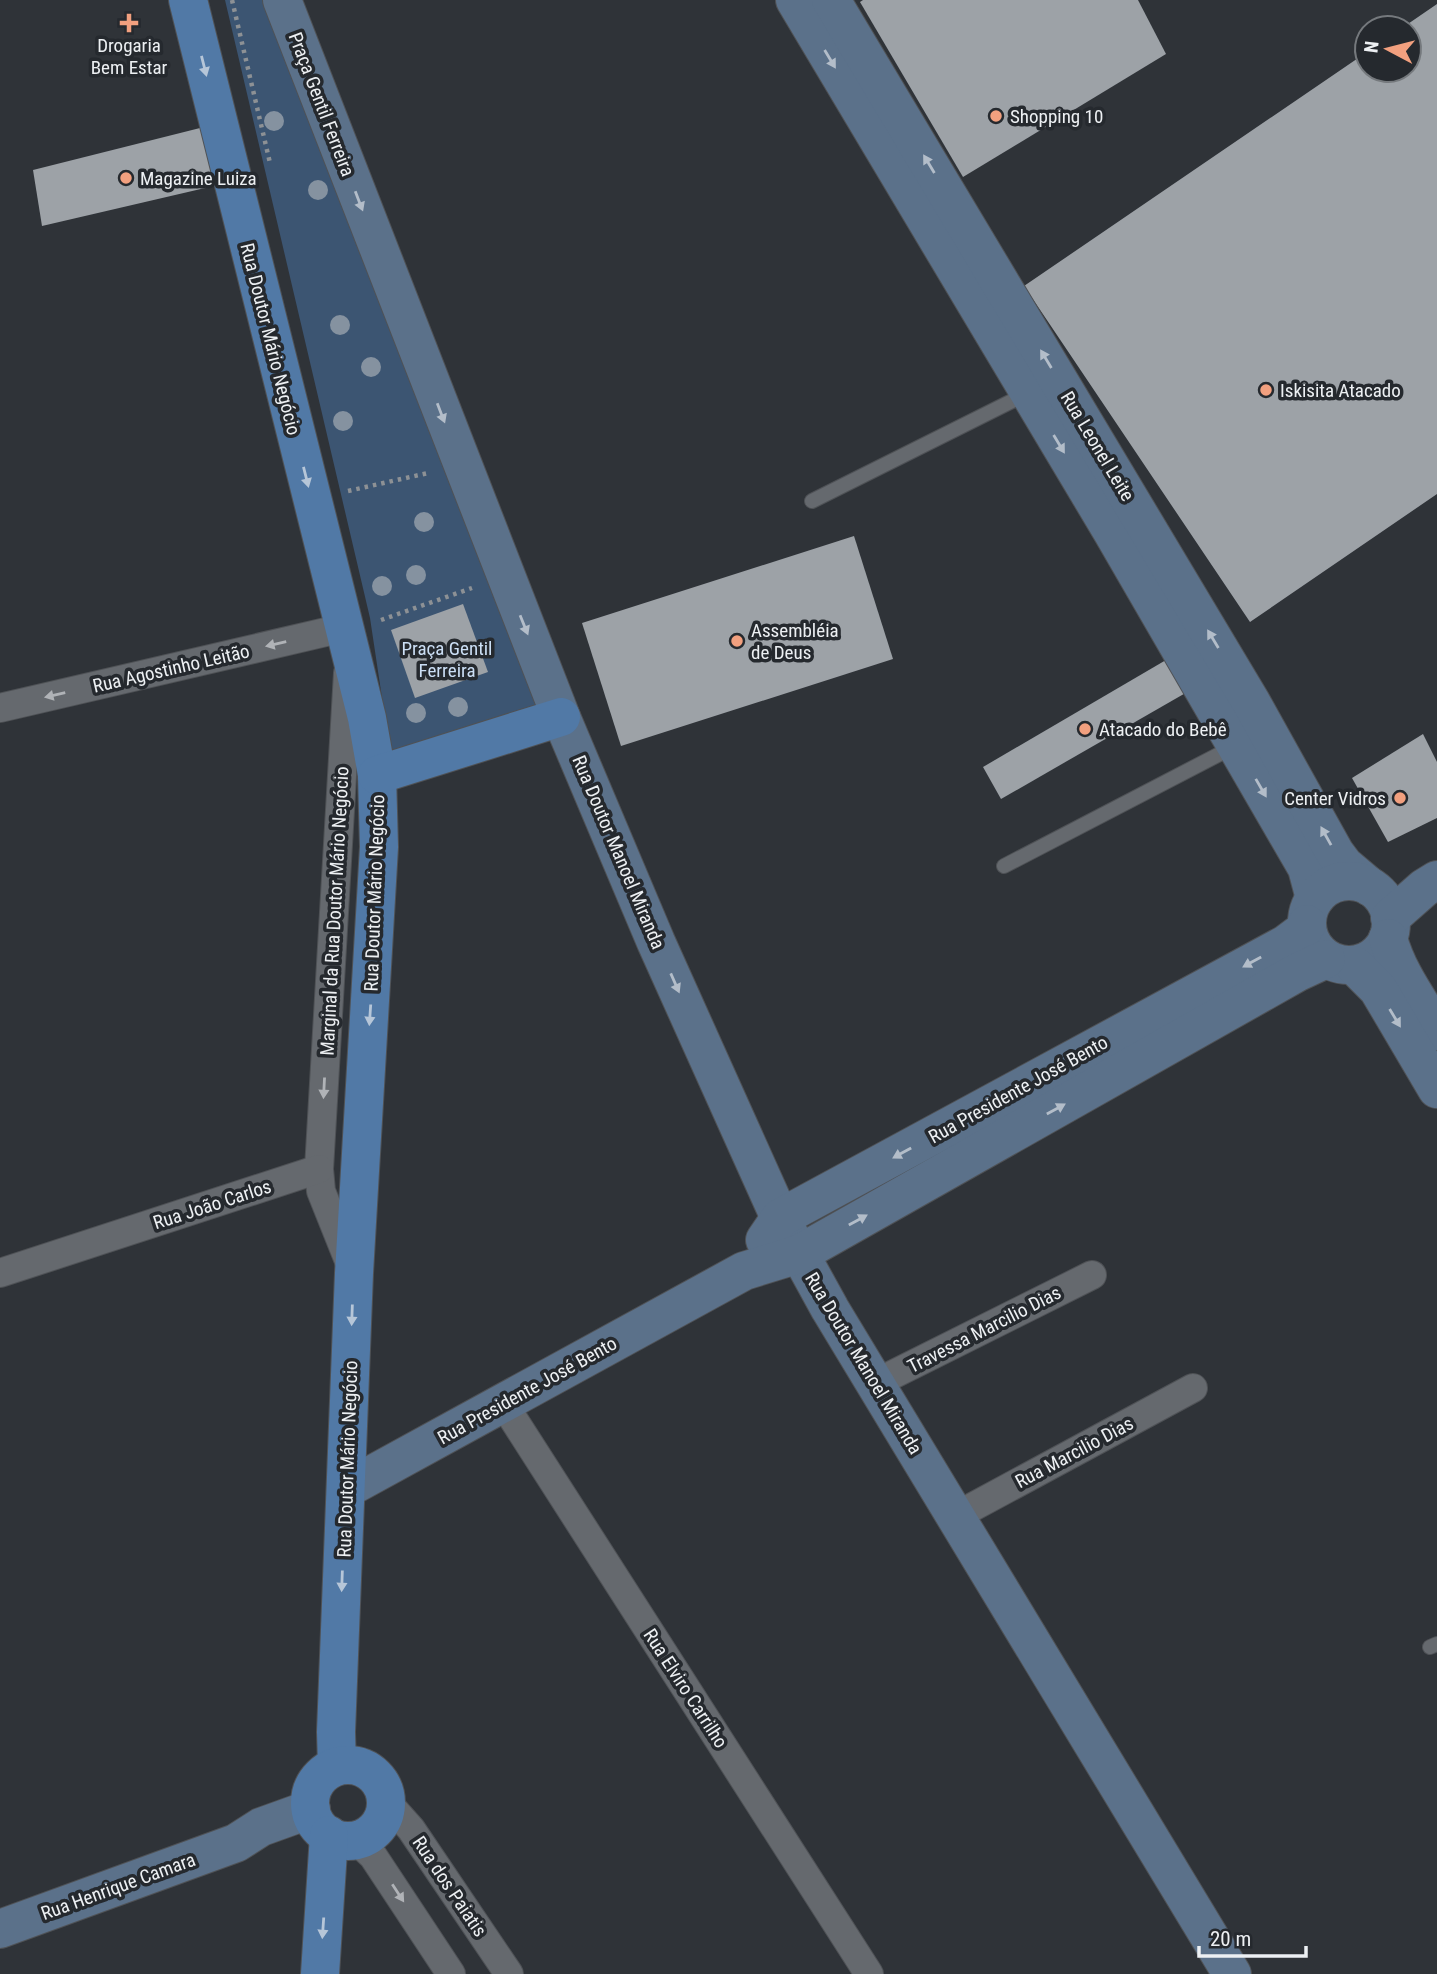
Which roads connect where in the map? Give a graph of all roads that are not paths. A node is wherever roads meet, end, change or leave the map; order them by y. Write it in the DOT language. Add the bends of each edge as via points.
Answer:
graph roads {
  1 [pos="188,0"];
  2 [pos="282,0"];
  3 [pos="816,5"];
  4 [pos="974,269"];
  5 [pos="1029,392"];
  6 [pos="812,501"];
  7 [pos="1127,526"];
  8 [pos="346,640"];
  9 [pos="0,708"];
  10 [pos="561,717"];
  11 [pos="1236,745"];
  12 [pos="377,775"];
  13 [pos="1004,866"];
  14 [pos="1430,884"];
  15 [pos="1382,910"];
  16 [pos="1311,911"];
  17 [pos="1340,962"];
  18 [pos="1437,1031"];
  19 [pos="1437,1089"];
  20 [pos="319,1169"];
  21 [pos="780,1218"];
  22 [pos="799,1254"];
  23 [pos="744,1271"];
  24 [pos="0,1273"];
  25 [pos="354,1273"];
  26 [pos="1092,1275"];
  27 [pos="876,1383"];
  28 [pos="1192,1388"];
  29 [pos="503,1403"];
  30 [pos="346,1489"];
  31 [pos="956,1516"];
  32 [pos="337,1766"];
  33 [pos="386,1801"];
  34 [pos="329,1828"];
  35 [pos="0,1929"];
  36 [pos="320,1974"];
  37 [pos="451,1974"];
  38 [pos="509,1974"];
  39 [pos="869,1974"];
  40 [pos="1232,1974"];
  1 -- 8 [label="main road, Rua Doutor Mário Negócio, one-way"];
  2 -- 10 [label="street, Praça Gentil Ferreira, one-way"];
  3 -- 4 [label="street, Rua Leonel Leite"];
  4 -- 5 [label="street, Rua Leonel Leite"];
  7 -- 4 [label="street, Rua Leonel Leite, one-way"];
  5 -- 6 [label="lane"];
  5 -- 7 [label="street, Rua Leonel Leite, one-way"];
  7 -- 11 [label="street, Rua Leonel Leite"];
  15 -- 7 [label="street, Rua Leonel Leite, one-way" via="1335,853 1251,702"];
  8 -- 9 [label="street, Rua Agostinho Leitão, one-way"];
  8 -- 12 [label="main road, Rua Doutor Mário Negócio"];
  8 -- 20 [label="street, Marginal da Rua Doutor Mário Negócio, one-way"];
  10 -- 12 [label="main road"];
  10 -- 21 [label="street, Rua Doutor Manoel Miranda, one-way"];
  11 -- 13 [label="lane"];
  11 -- 16 [label="street, Rua Leonel Leite, one-way" via="1307,868"];
  12 -- 25 [label="main road, Rua Doutor Mário Negócio, one-way" via="376,915"];
  14 -- 15 [label="street"];
  15 -- 16 [label="street" via="1354,881 1321,891"];
  15 -- 17 [label="street" via="1375,956"];
  15 -- 18 [label="street" via="1392,953"];
  16 -- 17 [label="street" via="1312,944"];
  16 -- 21 [label="street, Rua Presidente José Bento, one-way" via="1302,932 1286,944"];
  17 -- 19 [label="street, one-way" via="1378,989"];
  22 -- 17 [label="street, Rua Presidente José Bento, one-way" via="1298,972"];
  20 -- 24 [label="street, Rua João Carlos"];
  20 -- 25 [label="street" via="321,1191"];
  21 -- 22 [label="street, Rua Doutor Manoel Miranda"];
  21 -- 23 [label="street, Rua Presidente José Bento"];
  22 -- 23 [label="street, Rua Presidente José Bento"];
  22 -- 27 [label="street, Rua Doutor Manoel Miranda"];
  23 -- 29 [label="street, Rua Presidente José Bento"];
  25 -- 30 [label="main road, Rua Doutor Mário Negócio, one-way"];
  26 -- 27 [label="street, Travessa Marcilio Dias"];
  27 -- 31 [label="street, Rua Doutor Manoel Miranda"];
  28 -- 31 [label="street, Rua Marcilio Dias"];
  29 -- 30 [label="street, Rua Presidente José Bento"];
  29 -- 39 [label="street, Rua Elviro Carrilho"];
  30 -- 32 [label="main road, Rua Doutor Mário Negócio, one-way"];
  31 -- 40 [label="street, Rua Doutor Manoel Miranda"];
  32 -- 33 [label="main road" via="359,1766 372,1774"];
  32 -- 34 [label="main road" via="318,1779 312,1793"];
  33 -- 34 [label="main road" via="379,1826"];
  33 -- 38 [label="street, Rua dos Paiatis" via="411,1829"];
  34 -- 35 [label="street, Rua Henrique Camara" via="261,1827 236,1843"];
  34 -- 36 [label="main road, one-way"];
  34 -- 37 [label="street, one-way" via="373,1856"];
}
